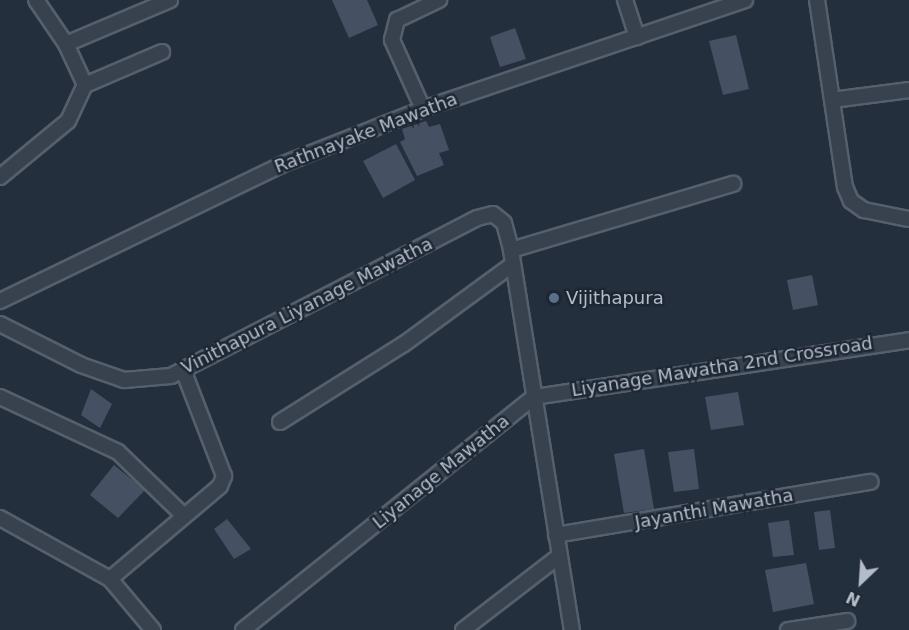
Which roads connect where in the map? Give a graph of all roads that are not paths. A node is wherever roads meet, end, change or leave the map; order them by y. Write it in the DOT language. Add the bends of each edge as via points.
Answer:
graph roads {
  1 [pos="36,0"];
  2 [pos="170,0"];
  3 [pos="439,0"];
  4 [pos="626,0"];
  5 [pos="745,0"];
  6 [pos="817,0"];
  7 [pos="637,37"];
  8 [pos="66,44"];
  9 [pos="162,52"];
  10 [pos="86,85"];
  11 [pos="909,90"];
  12 [pos="832,100"];
  13 [pos="423,109"];
  14 [pos="0,177"];
  15 [pos="733,184"];
  16 [pos="909,219"];
  17 [pos="511,250"];
  18 [pos="512,265"];
  19 [pos="0,301"];
  20 [pos="0,324"];
  21 [pos="909,340"];
  22 [pos="183,370"];
  23 [pos="0,397"];
  24 [pos="534,397"];
  25 [pos="280,422"];
  26 [pos="871,482"];
  27 [pos="183,514"];
  28 [pos="0,518"];
  29 [pos="556,535"];
  30 [pos="559,556"];
  31 [pos="110,579"];
  32 [pos="847,621"];
  33 [pos="153,630"];
  34 [pos="243,630"];
  35 [pos="463,630"];
  36 [pos="572,630"];
  37 [pos="788,630"];
  1 -- 8 [label="street"];
  2 -- 8 [label="street"];
  3 -- 13 [label="street" via="397,20 392,40"];
  4 -- 7 [label="street"];
  5 -- 7 [label="street, Rathnayake Mawatha"];
  6 -- 12 [label="street"];
  7 -- 13 [label="street, Rathnayake Mawatha"];
  8 -- 10 [label="street"];
  9 -- 10 [label="street"];
  10 -- 14 [label="street" via="68,121"];
  11 -- 12 [label="street"];
  12 -- 16 [label="street" via="845,187 851,201 864,210"];
  13 -- 19 [label="street, Rathnayake Mawatha" via="280,165"];
  15 -- 17 [label="street"];
  17 -- 18 [label="street, Vinithapura Liyanage Mawatha"];
  17 -- 22 [label="street, Vinithapura Liyanage Mawatha" via="504,223 493,214 477,218"];
  18 -- 24 [label="street"];
  18 -- 25 [label="street" via="404,344"];
  20 -- 22 [label="street, Vinithapura Liyanage Mawatha" via="81,365 124,380 171,376"];
  21 -- 24 [label="street, Liyanage Mawatha 2nd Crossroad"];
  22 -- 27 [label="street" via="224,476 220,486"];
  23 -- 27 [label="street" via="118,452"];
  24 -- 29 [label="street"];
  24 -- 34 [label="street, Liyanage Mawatha"];
  26 -- 29 [label="street, Jayanthi Mawatha"];
  27 -- 31 [label="street"];
  28 -- 31 [label="street"];
  29 -- 30 [label="street"];
  30 -- 35 [label="street"];
  30 -- 36 [label="street"];
  31 -- 33 [label="street"];
  32 -- 37 [label="street"];
}
